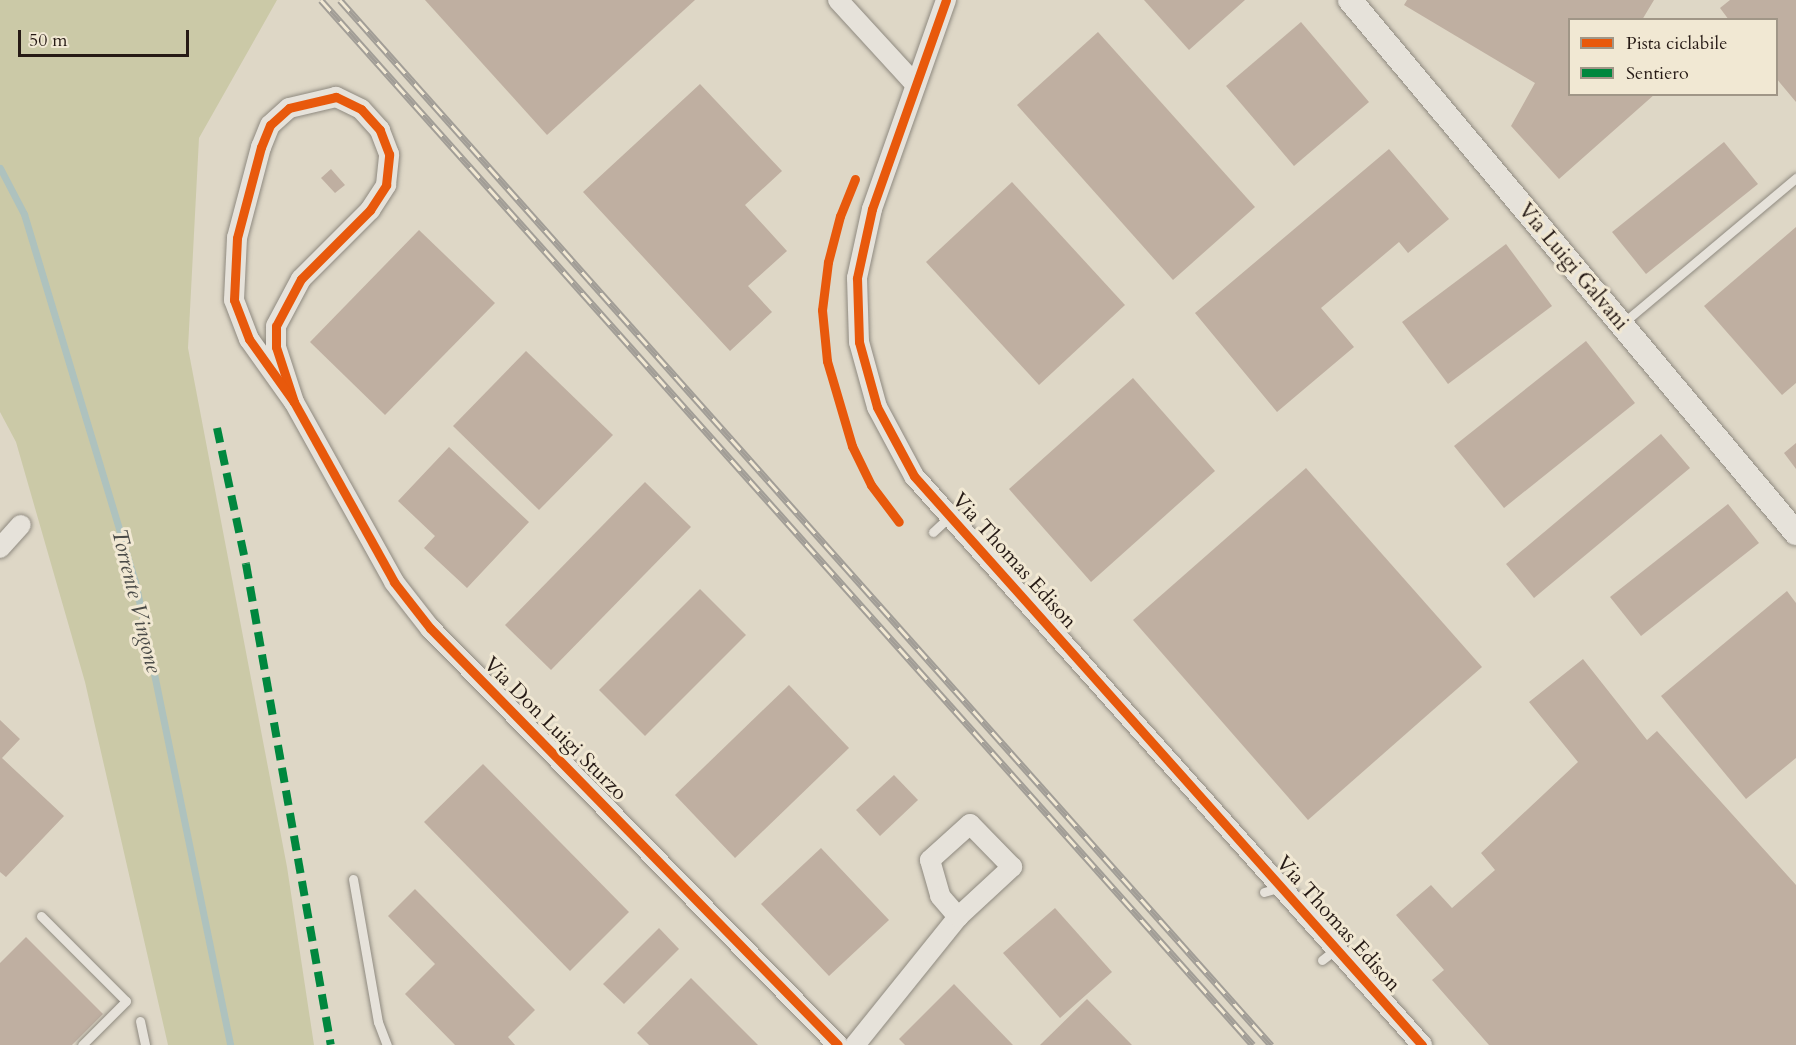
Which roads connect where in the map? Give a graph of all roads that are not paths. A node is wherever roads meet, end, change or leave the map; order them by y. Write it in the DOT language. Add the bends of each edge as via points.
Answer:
graph roads {
  1 [pos="838,0"];
  2 [pos="946,0"];
  3 [pos="1350,0"];
  4 [pos="916,85"];
  5 [pos="1796,178"];
  6 [pos="1621,325"];
  7 [pos="294,402"];
  8 [pos="950,516"];
  9 [pos="21,525"];
  10 [pos="933,532"];
  11 [pos="1796,533"];
  12 [pos="0,548"];
  13 [pos="353,879"];
  14 [pos="41,916"];
  15 [pos="958,917"];
  16 [pos="140,1021"];
  17 [pos="82,1045"];
  18 [pos="146,1045"];
  19 [pos="387,1045"];
  20 [pos="838,1045"];
  21 [pos="855,1045"];
  22 [pos="1422,1045"];
  1 -- 4 [label="street"];
  2 -- 4 [label="street, Via Thomas Edison"];
  3 -- 6 [label="street, Via Luigi Galvani"];
  4 -- 8 [label="street, Via Thomas Edison" via="872,209 856,278 859,342 877,407 914,476"];
  5 -- 6 [label="lane"];
  6 -- 11 [label="street, Via Luigi Galvani"];
  7 -- 7 [label="street, Via Don Luigi Sturzo" via="276,347 276,326 301,279 370,210 386,185 389,154 380,130 361,109 336,98 289,108 270,125 237,238 234,300 249,339"];
  7 -- 20 [label="street, Via Don Luigi Sturzo" via="394,582 430,628"];
  8 -- 10 [label="lane"];
  8 -- 22 [label="street, Via Thomas Edison" via="1329,955"];
  9 -- 12 [label="street"];
  13 -- 19 [label="lane" via="378,1022"];
  14 -- 17 [label="lane" via="126,1001"];
  15 -- 15 [label="street" via="1012,867 970,824 930,860 939,896"];
  15 -- 21 [label="street"];
  16 -- 18 [label="lane"];
}
